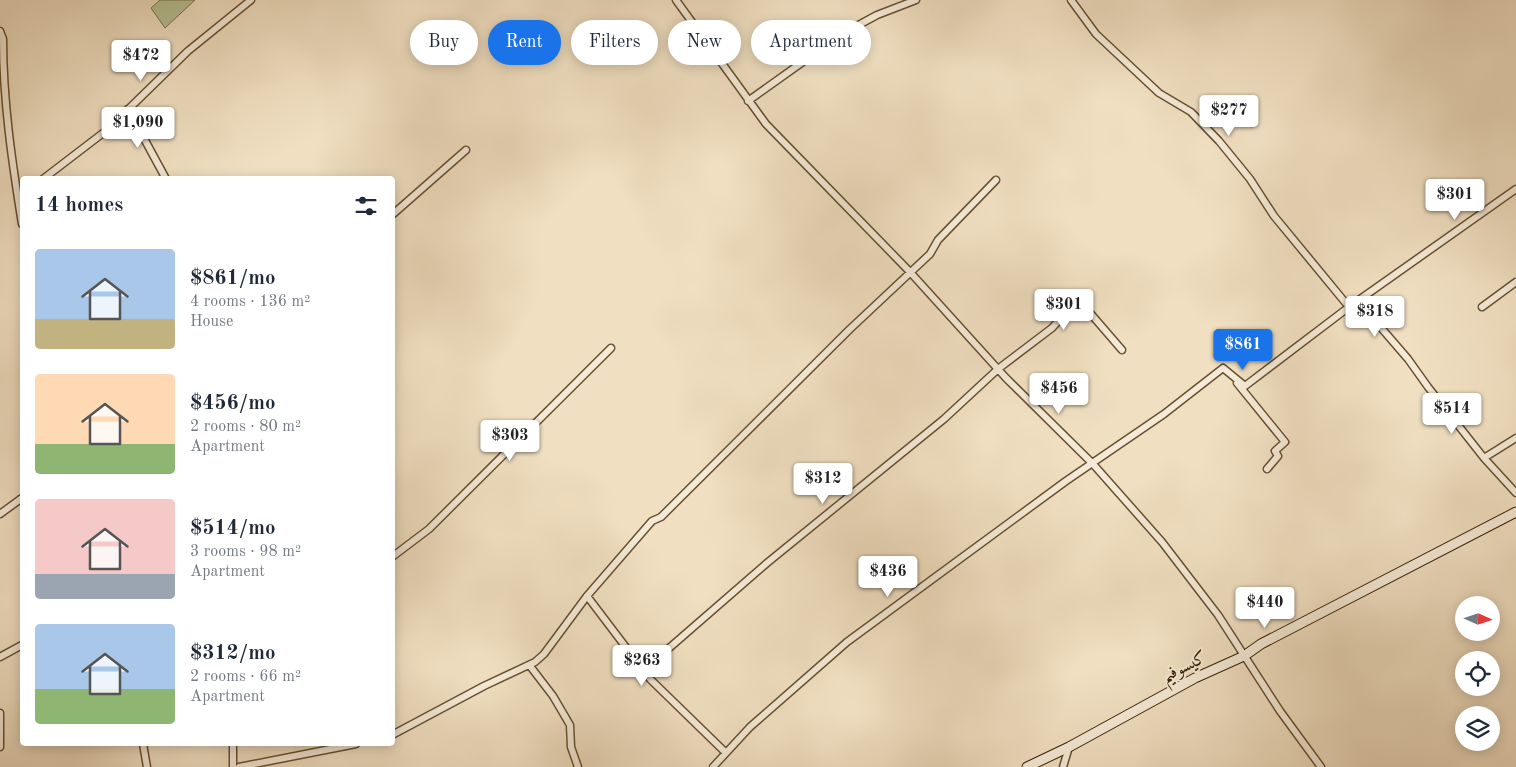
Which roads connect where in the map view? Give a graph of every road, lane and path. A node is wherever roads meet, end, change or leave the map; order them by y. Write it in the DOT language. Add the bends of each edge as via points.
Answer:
graph roads {
  1 [pos="251,0"];
  2 [pos="676,0"];
  3 [pos="916,0"];
  4 [pos="1071,0"];
  5 [pos="0,31"];
  6 [pos="748,101"];
  7 [pos="128,109"];
  8 [pos="466,150"];
  9 [pos="47,176"];
  10 [pos="164,176"];
  11 [pos="996,180"];
  12 [pos="1516,189"];
  13 [pos="20,194"];
  14 [pos="395,212"];
  15 [pos="910,272"];
  16 [pos="1516,282"];
  17 [pos="1358,301"];
  18 [pos="1349,307"];
  19 [pos="1482,307"];
  20 [pos="611,348"];
  21 [pos="1122,350"];
  22 [pos="998,369"];
  23 [pos="1232,377"];
  24 [pos="1516,438"];
  25 [pos="1484,458"];
  26 [pos="1093,464"];
  27 [pos="1267,469"];
  28 [pos="1516,493"];
  29 [pos="20,499"];
  30 [pos="1516,512"];
  31 [pos="0,514"];
  32 [pos="395,555"];
  33 [pos="587,596"];
  34 [pos="20,646"];
  35 [pos="660,656"];
  36 [pos="1244,656"];
  37 [pos="0,657"];
  38 [pos="530,666"];
  39 [pos="0,713"];
  40 [pos="395,733"];
  41 [pos="143,746"];
  42 [pos="233,746"];
  43 [pos="346,746"];
  44 [pos="1069,747"];
  45 [pos="0,748"];
  46 [pos="725,752"];
  47 [pos="147,767"];
  48 [pos="233,767"];
  49 [pos="240,767"];
  50 [pos="578,767"];
  51 [pos="713,767"];
  52 [pos="1027,767"];
  53 [pos="1063,767"];
  54 [pos="1321,767"];
  1 -- 7 [label="street" via="188,51"];
  2 -- 6 [label="street"];
  3 -- 6 [label="street" via="848,30"];
  4 -- 18 [label="street" via="1096,34 1159,93 1198,119 1219,141 1250,179 1274,216"];
  5 -- 13 [label="street" via="5,100"];
  6 -- 15 [label="street" via="766,124"];
  7 -- 9 [label="street" via="107,130"];
  7 -- 10 [label="street"];
  8 -- 14 [label="street"];
  11 -- 15 [label="street"];
  12 -- 17 [label="street"];
  15 -- 22 [label="street"];
  15 -- 33 [label="street" via="661,517 652,521"];
  16 -- 19 [label="street"];
  17 -- 18 [label="street"];
  17 -- 25 [label="street" via="1408,359"];
  18 -- 23 [label="street" via="1245,386"];
  20 -- 32 [label="street" via="428,529"];
  21 -- 22 [label="street" via="1078,300 1052,328"];
  22 -- 26 [label="street"];
  22 -- 35 [label="street" via="944,419 766,563"];
  23 -- 26 [label="street" via="1223,368"];
  23 -- 27 [label="street" via="1285,442 1275,451 1278,456"];
  24 -- 25 [label="street"];
  25 -- 28 [label="street"];
  26 -- 36 [label="street" via="1186,572"];
  26 -- 46 [label="street" via="846,642"];
  29 -- 31 [label="street"];
  30 -- 36 [label="street, كيسوفيم" via="1261,644"];
  33 -- 38 [label="street" via="544,654"];
  33 -- 46 [label="street" via="650,679"];
  34 -- 37 [label="street"];
  36 -- 44 [label="street, كيسوفيم" via="1195,678"];
  36 -- 54 [label="street"];
  38 -- 40 [label="street" via="484,686"];
  38 -- 50 [label="street" via="570,725 571,747"];
  39 -- 45 [label="street"];
  41 -- 47 [label="street"];
  42 -- 48 [label="street"];
  43 -- 49 [label="street"];
  44 -- 52 [label="street, كيسوفيم"];
  44 -- 53 [label="street"];
  46 -- 51 [label="street"];
}
